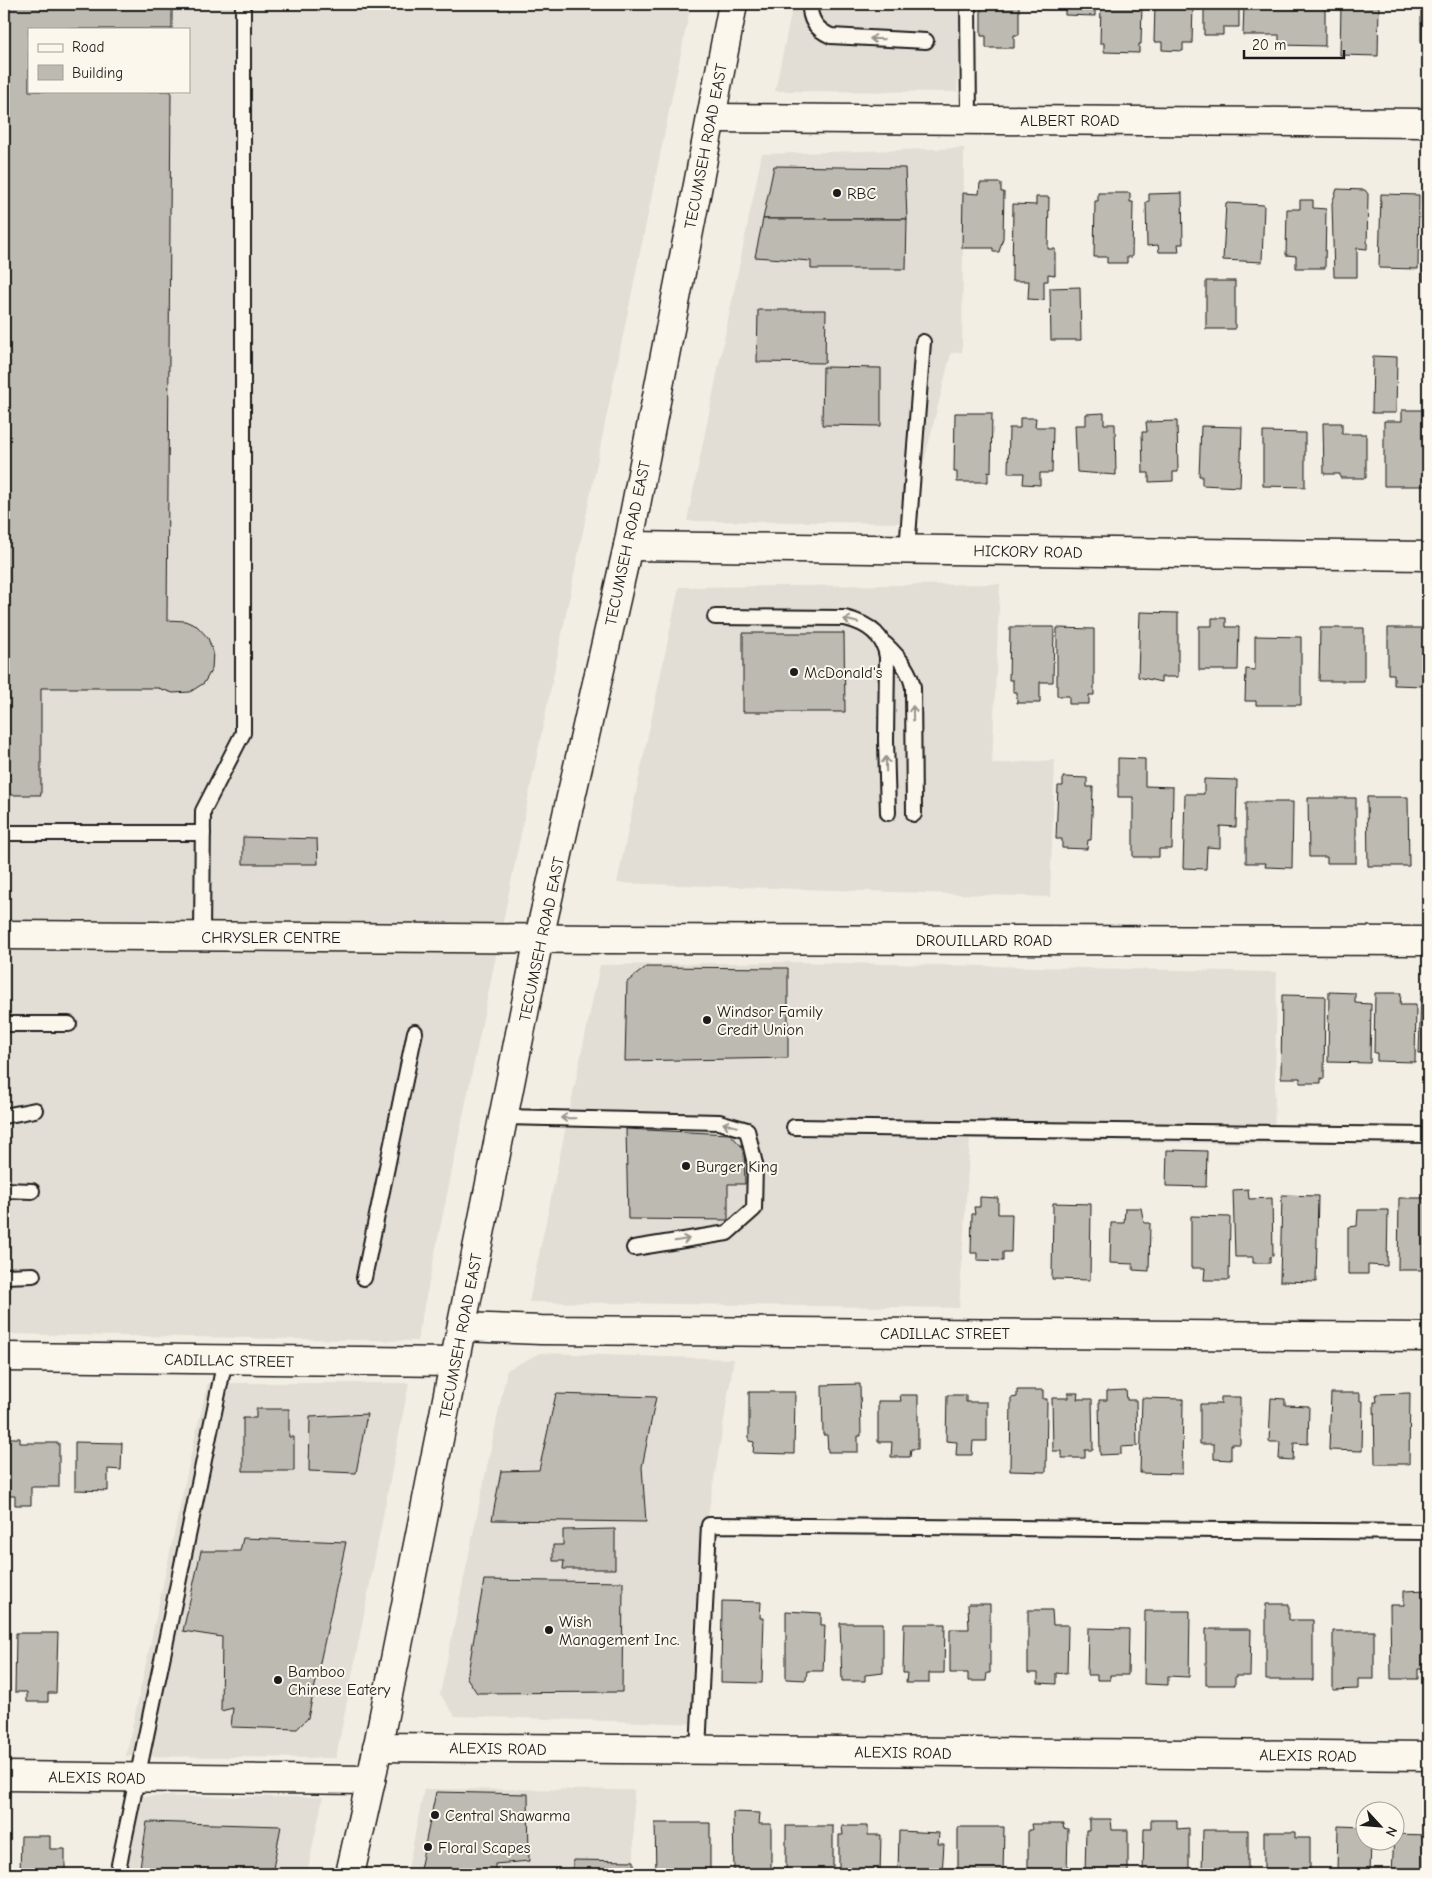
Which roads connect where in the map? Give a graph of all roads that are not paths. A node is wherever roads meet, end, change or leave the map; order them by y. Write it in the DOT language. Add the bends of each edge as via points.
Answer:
graph roads {
  1 [pos="243,4"];
  2 [pos="733,4"];
  3 [pos="810,4"];
  4 [pos="968,4"];
  5 [pos="926,41"];
  6 [pos="711,118"];
  7 [pos="969,120"];
  8 [pos="1428,123"];
  9 [pos="923,342"];
  10 [pos="628,546"];
  11 [pos="907,550"];
  12 [pos="1428,556"];
  13 [pos="715,617"];
  14 [pos="883,642"];
  15 [pos="888,813"];
  16 [pos="914,814"];
  17 [pos="4,833"];
  18 [pos="203,833"];
  19 [pos="4,934"];
  20 [pos="202,936"];
  21 [pos="539,938"];
  22 [pos="1428,941"];
  23 [pos="4,1024"];
  24 [pos="69,1024"];
  25 [pos="415,1032"];
  26 [pos="35,1110"];
  27 [pos="4,1116"];
  28 [pos="504,1117"];
  29 [pos="794,1127"];
  30 [pos="1428,1135"];
  31 [pos="4,1190"];
  32 [pos="32,1191"];
  33 [pos="634,1248"];
  34 [pos="33,1275"];
  35 [pos="4,1276"];
  36 [pos="364,1278"];
  37 [pos="462,1327"];
  38 [pos="1428,1337"];
  39 [pos="4,1358"];
  40 [pos="225,1360"];
  41 [pos="454,1362"];
  42 [pos="1428,1532"];
  43 [pos="377,1747"];
  44 [pos="698,1750"];
  45 [pos="1428,1756"];
  46 [pos="4,1776"];
  47 [pos="138,1777"];
  48 [pos="371,1780"];
  49 [pos="117,1874"];
  50 [pos="350,1874"];
  1 -- 18 [label="lane" via="244,733 203,811"];
  2 -- 6 [label="street, TECUMSEH ROAD EAST"];
  5 -- 3 [label="lane, one-way" via="831,36 823,33 813,22"];
  4 -- 7 [label="lane"];
  6 -- 7 [label="street, ALBERT ROAD"];
  6 -- 10 [label="street, TECUMSEH ROAD EAST"];
  7 -- 8 [label="street, ALBERT ROAD"];
  9 -- 11 [label="lane"];
  10 -- 11 [label="street, HICKORY ROAD"];
  10 -- 21 [label="street, TECUMSEH ROAD EAST"];
  11 -- 12 [label="street, HICKORY ROAD"];
  14 -- 13 [label="lane, one-way" via="866,625 846,618"];
  15 -- 14 [label="lane, one-way" via="887,657"];
  16 -- 14 [label="lane, one-way" via="913,687 907,671"];
  17 -- 18 [label="lane"];
  18 -- 20 [label="lane"];
  19 -- 20 [label="street, CHRYSLER CENTRE"];
  20 -- 21 [label="street, CHRYSLER CENTRE"];
  21 -- 22 [label="street, DROUILLARD ROAD"];
  21 -- 28 [label="street, TECUMSEH ROAD EAST"];
  23 -- 24 [label="lane"];
  25 -- 36 [label="lane"];
  26 -- 27 [label="lane"];
  33 -- 28 [label="lane, one-way" via="727,1233 754,1209 755,1164 747,1130 719,1122"];
  28 -- 37 [label="street, TECUMSEH ROAD EAST"];
  29 -- 30 [label="lane"];
  31 -- 32 [label="lane"];
  34 -- 35 [label="lane"];
  37 -- 38 [label="street, CADILLAC STREET"];
  37 -- 41 [label="street, TECUMSEH ROAD EAST"];
  39 -- 40 [label="street, CADILLAC STREET"];
  40 -- 41 [label="street, CADILLAC STREET"];
  40 -- 47 [label="lane"];
  41 -- 43 [label="street, TECUMSEH ROAD EAST"];
  42 -- 44 [label="lane" via="709,1525"];
  43 -- 44 [label="street, ALEXIS ROAD"];
  43 -- 48 [label="street, TECUMSEH ROAD EAST"];
  44 -- 45 [label="street, ALEXIS ROAD"];
  46 -- 47 [label="street, ALEXIS ROAD"];
  47 -- 48 [label="street, ALEXIS ROAD"];
  47 -- 49 [label="lane"];
  48 -- 50 [label="street, TECUMSEH ROAD EAST"];
}
